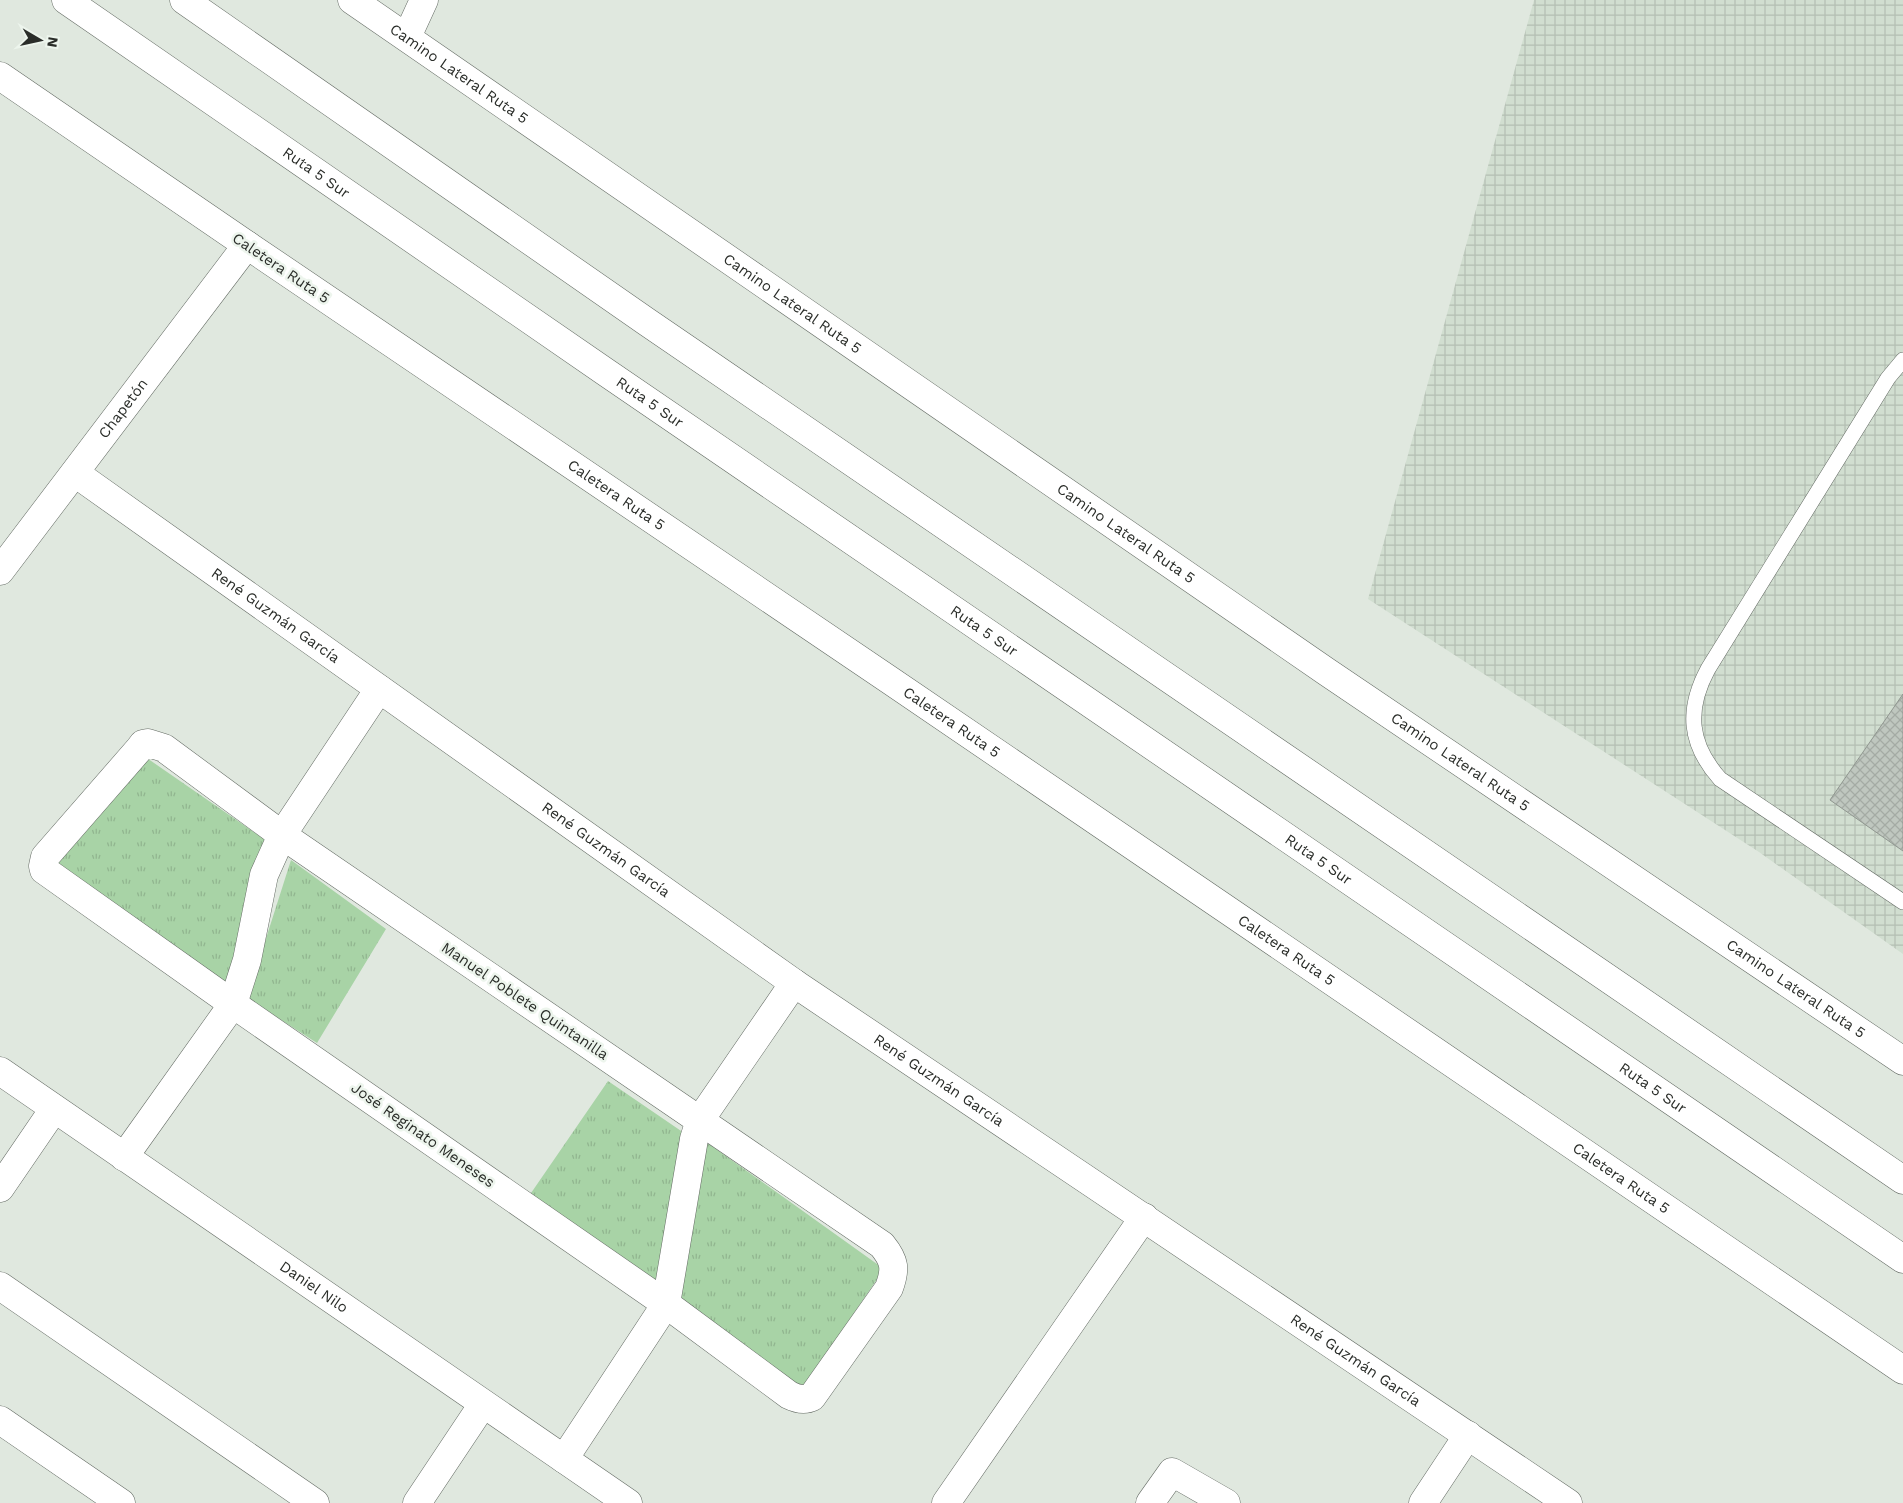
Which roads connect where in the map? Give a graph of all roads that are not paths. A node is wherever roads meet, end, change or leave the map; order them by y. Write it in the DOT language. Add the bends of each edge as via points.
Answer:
graph roads {
  1 [pos="66,0"];
  2 [pos="184,0"];
  3 [pos="352,0"];
  4 [pos="424,0"];
  5 [pos="407,37"];
  6 [pos="0,76"];
  7 [pos="246,245"];
  8 [pos="1903,360"];
  9 [pos="75,472"];
  10 [pos="0,571"];
  11 [pos="379,689"];
  12 [pos="282,835"];
  13 [pos="42,866"];
  14 [pos="1903,902"];
  15 [pos="794,983"];
  16 [pos="233,1004"];
  17 [pos="1903,1061"];
  18 [pos="0,1071"];
  19 [pos="54,1109"];
  20 [pos="700,1120"];
  21 [pos="124,1157"];
  22 [pos="1903,1180"];
  23 [pos="0,1188"];
  24 [pos="1144,1217"];
  25 [pos="1903,1259"];
  26 [pos="0,1286"];
  27 [pos="666,1304"];
  28 [pos="1903,1370"];
  29 [pos="806,1400"];
  30 [pos="483,1404"];
  31 [pos="0,1420"];
  32 [pos="1468,1435"];
  33 [pos="564,1459"];
  34 [pos="121,1503"];
  35 [pos="314,1503"];
  36 [pos="416,1503"];
  37 [pos="628,1503"];
  38 [pos="946,1503"];
  39 [pos="1150,1503"];
  40 [pos="1226,1503"];
  41 [pos="1423,1503"];
  42 [pos="1568,1503"];
  1 -- 25 [label="main road, Ruta 5 Sur"];
  2 -- 22 [label="main road" via="647,322"];
  3 -- 5 [label="main road, Camino Lateral Ruta 5"];
  4 -- 5 [label="main road"];
  5 -- 17 [label="main road, Camino Lateral Ruta 5" via="1335,678"];
  6 -- 7 [label="main road, Caletera Ruta 5"];
  7 -- 9 [label="main road, Chapetón"];
  7 -- 28 [label="main road, Caletera Ruta 5"];
  8 -- 14 [label="lane" via="1888,378 1708,668 1700,683 1693,715 1700,750 1720,779"];
  9 -- 10 [label="main road, Chapetón"];
  9 -- 11 [label="main road, René Guzmán García"];
  11 -- 12 [label="main road"];
  11 -- 15 [label="main road, René Guzmán García"];
  12 -- 13 [label="main road, Manuel Poblete Quintanilla" via="164,748 148,743 143,744 51,850"];
  12 -- 16 [label="main road" via="264,875 247,960"];
  12 -- 20 [label="main road, Manuel Poblete Quintanilla"];
  13 -- 16 [label="main road, José Reginato Meneses"];
  15 -- 20 [label="main road"];
  15 -- 24 [label="main road, René Guzmán García"];
  16 -- 21 [label="main road"];
  16 -- 27 [label="main road, José Reginato Meneses"];
  18 -- 19 [label="main road, Daniel Nilo"];
  19 -- 21 [label="main road, Daniel Nilo"];
  19 -- 23 [label="main road"];
  20 -- 27 [label="main road"];
  20 -- 29 [label="main road, Manuel Poblete Quintanilla" via="882,1245 894,1266 889,1288 816,1391"];
  21 -- 30 [label="main road, Daniel Nilo"];
  24 -- 32 [label="main road, René Guzmán García"];
  24 -- 38 [label="main road"];
  26 -- 35 [label="main road"];
  27 -- 29 [label="main road, José Reginato Meneses" via="789,1395"];
  27 -- 33 [label="main road"];
  30 -- 33 [label="main road, Daniel Nilo"];
  30 -- 36 [label="main road"];
  31 -- 34 [label="main road"];
  32 -- 41 [label="main road"];
  32 -- 42 [label="main road, René Guzmán García"];
  33 -- 37 [label="main road, Daniel Nilo"];
  39 -- 40 [label="main road" via="1172,1472"];
}
